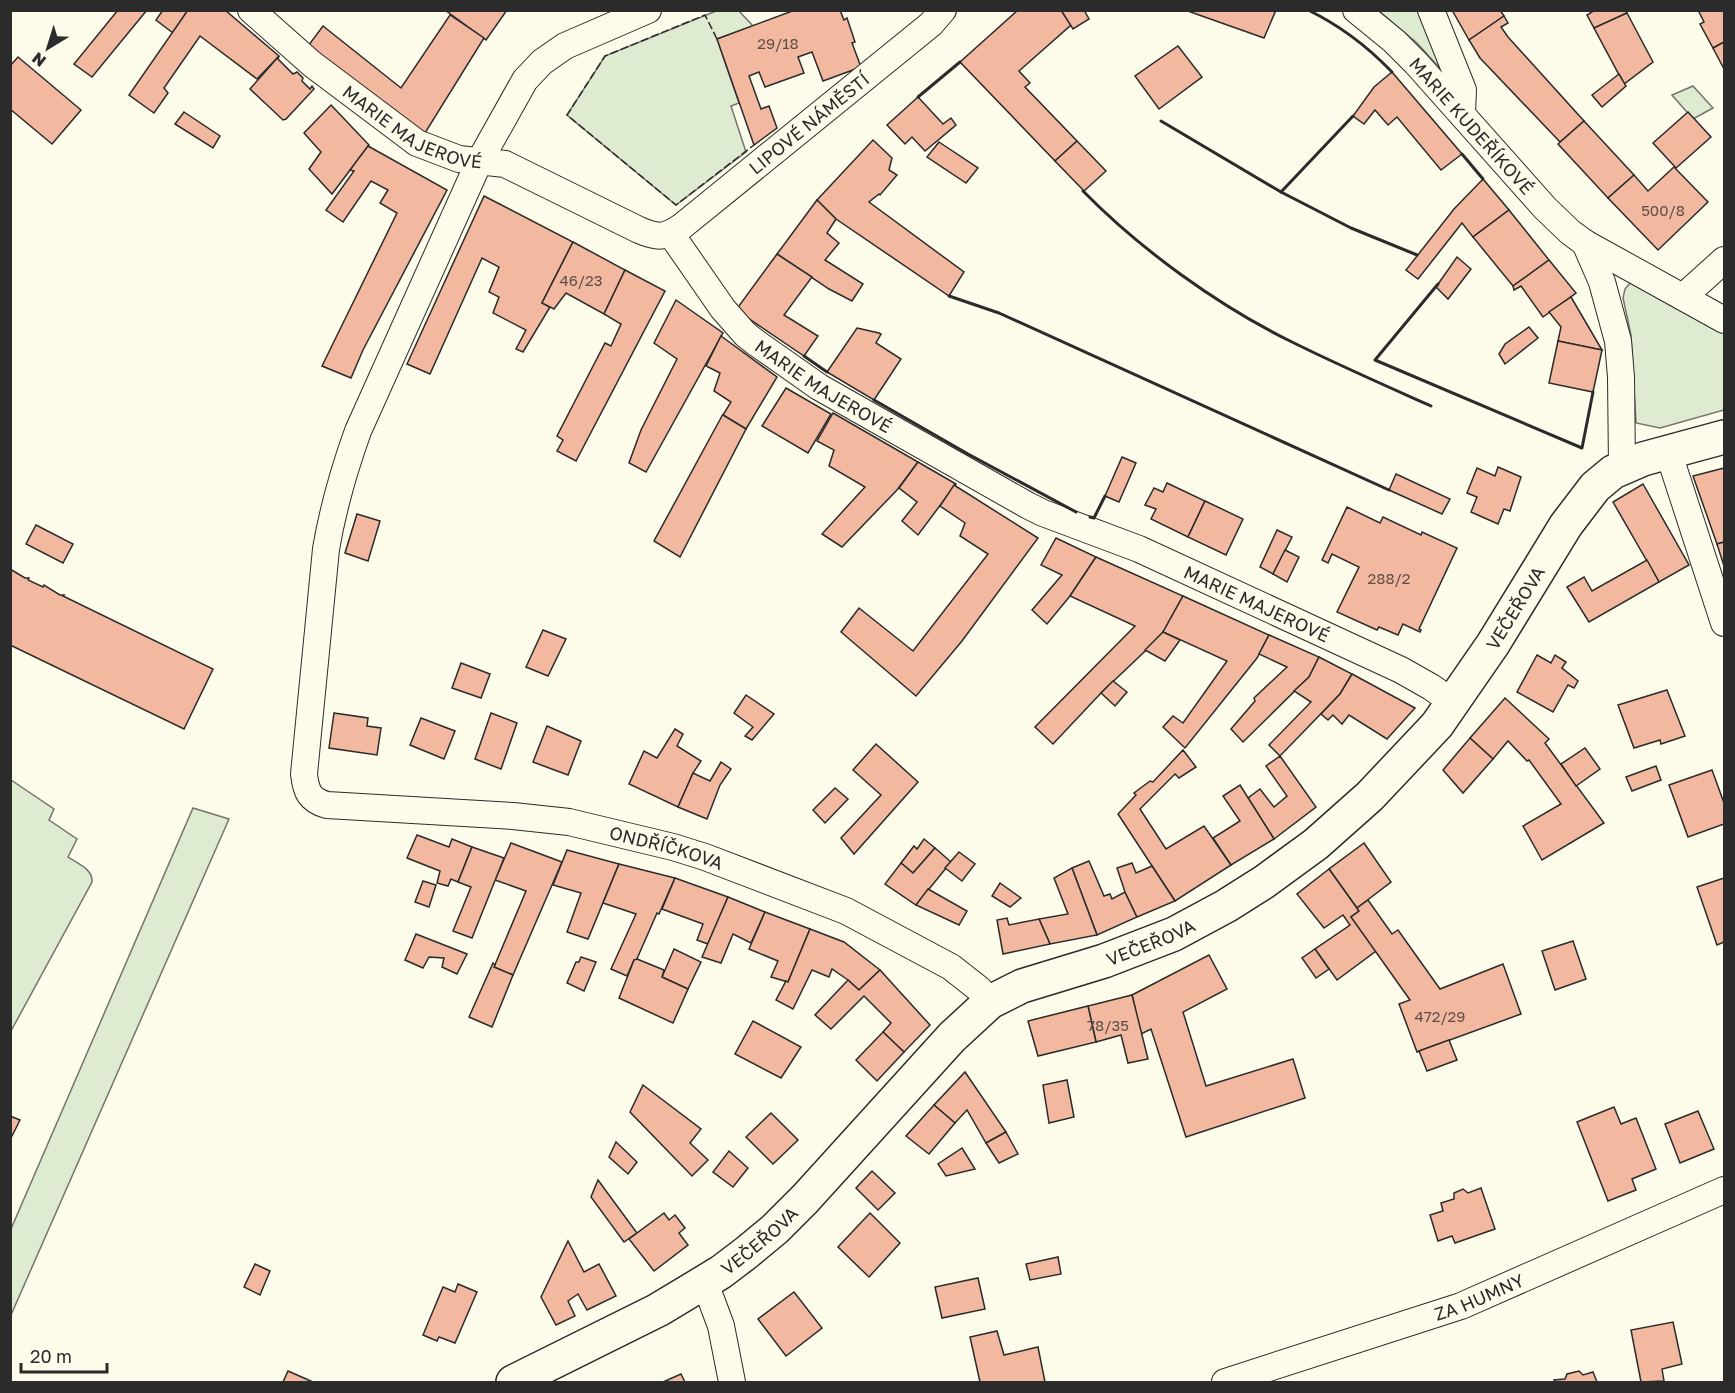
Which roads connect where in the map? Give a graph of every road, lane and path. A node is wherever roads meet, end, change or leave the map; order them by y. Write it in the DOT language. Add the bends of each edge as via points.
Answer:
graph roads {
  1 [pos="251,10"];
  2 [pos="648,10"];
  3 [pos="943,10"];
  4 [pos="1356,10"];
  5 [pos="1431,10"];
  6 [pos="1462,113"];
  7 [pos="479,162"];
  8 [pos="671,234"];
  9 [pos="1585,243"];
  10 [pos="1725,260"];
  11 [pos="1683,297"];
  12 [pos="1725,320"];
  13 [pos="1725,437"];
  14 [pos="1668,451"];
  15 [pos="1622,467"];
  16 [pos="1725,623"];
  17 [pos="1454,703"];
  18 [pos="990,1002"];
  19 [pos="1725,1190"];
  20 [pos="705,1283"];
  21 [pos="513,1383"];
  22 [pos="732,1383"];
  23 [pos="1225,1383"];
  1 -- 7 [label="street, MARIE MAJEROVÉ" via="312,64 417,143"];
  2 -- 7 [label="street" via="566,46 542,62 525,80"];
  3 -- 8 [label="street, LIPOVÉ NÁMĚSTÍ" via="931,24"];
  4 -- 6 [label="street, MARIE KUDEŘÍKOVÉ" via="1394,41"];
  5 -- 6 [label="street" via="1463,90"];
  6 -- 9 [label="street, MARIE KUDEŘÍKOVÉ" via="1545,208"];
  7 -- 8 [label="street, MARIE MAJEROVÉ" via="518,169 651,235"];
  7 -- 18 [label="street, ONDŘÍČKOVA" via="358,431 340,483 326,549 304,774 306,790 314,800 327,805 568,822 705,856 846,911 951,967"];
  8 -- 17 [label="street, MARIE MAJEROVÉ" via="745,334 819,387 1043,513 1131,546 1420,680"];
  9 -- 11 [label="street, MARIE KUDEŘÍKOVÉ"];
  9 -- 15 [label="street, MARIE KUDEŘÍKOVÉ" via="1602,282 1619,348"];
  10 -- 11 [label="street"];
  11 -- 12 [label="street, MARIE KUDEŘÍKOVÉ"];
  13 -- 14 [label="street, VEČEŘOVA"];
  14 -- 15 [label="street, VEČEŘOVA"];
  14 -- 16 [label="street"];
  15 -- 17 [label="street, VEČEŘOVA" via="1585,499"];
  17 -- 18 [label="street, VEČEŘOVA" via="1422,742 1345,819 1316,844 1226,906 1147,945 1022,986"];
  18 -- 20 [label="street, VEČEŘOVA" via="952,1037 775,1229"];
  19 -- 23 [label="street, ZA HUMNY" via="1461,1306"];
  20 -- 21 [label="street, VEČEŘOVA"];
  20 -- 22 [label="street" via="721,1326"];
}
